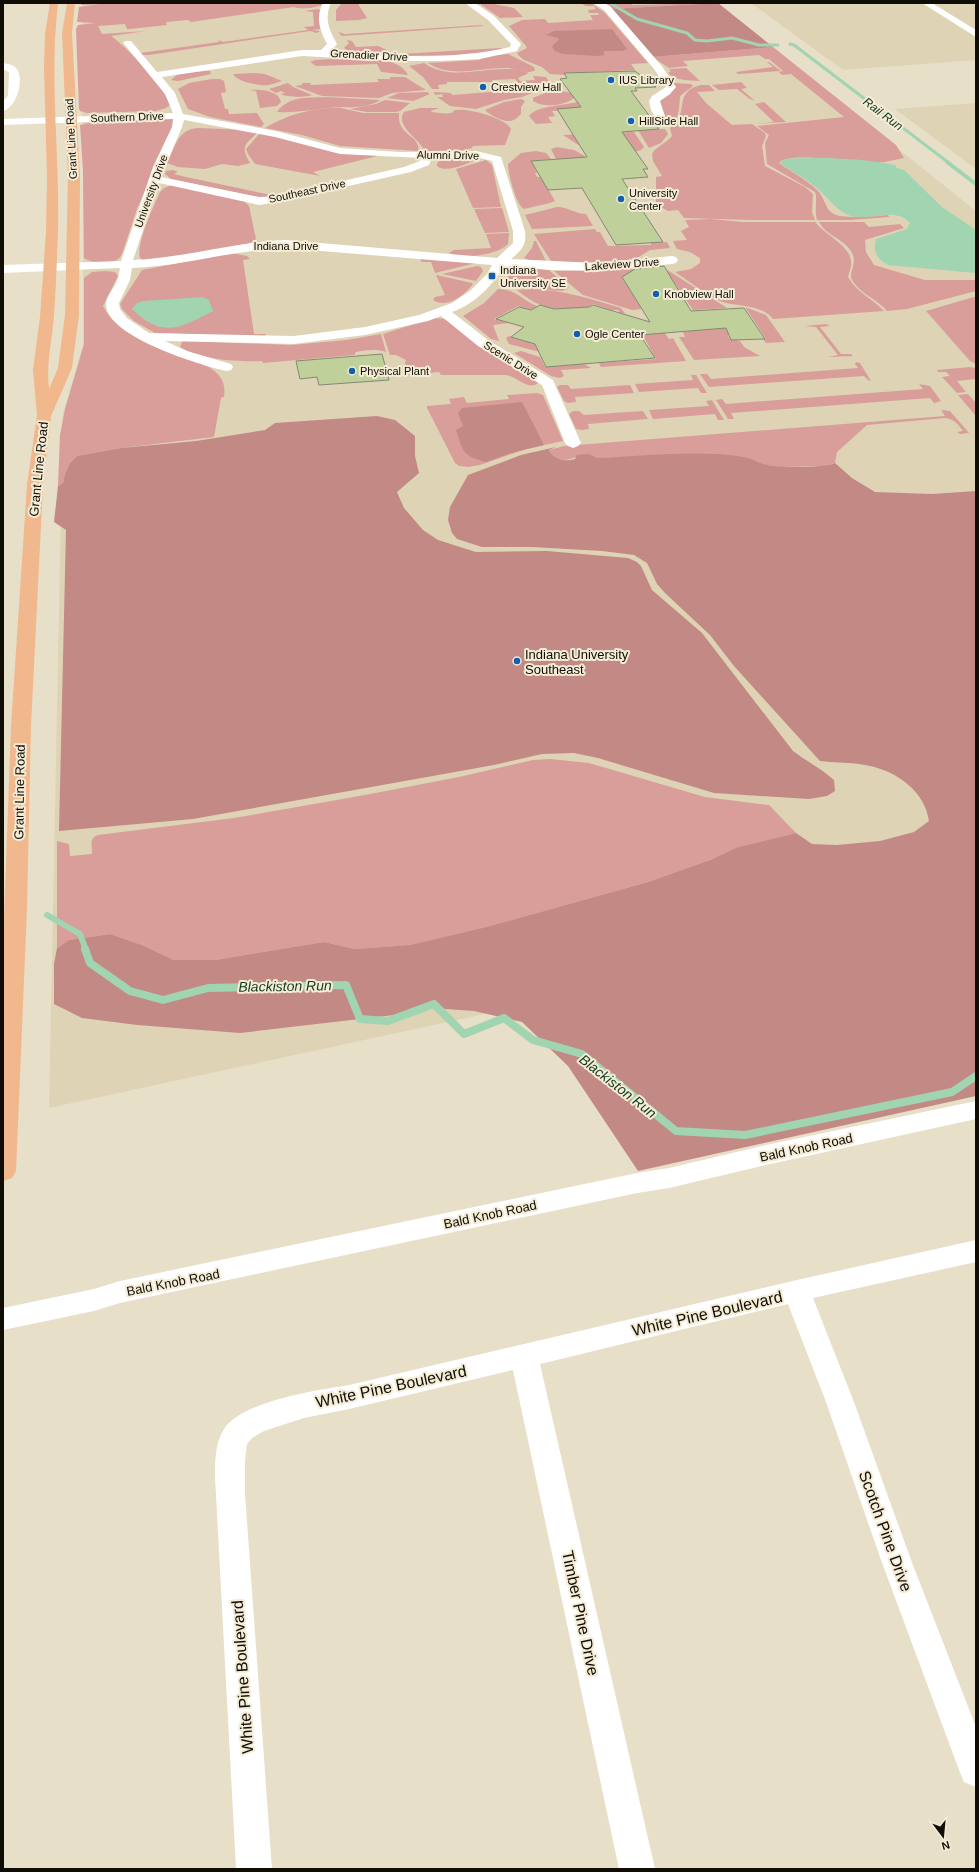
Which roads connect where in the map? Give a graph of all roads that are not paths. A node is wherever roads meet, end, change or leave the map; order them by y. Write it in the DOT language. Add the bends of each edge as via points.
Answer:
graph roads {
  1 [pos="54,3"];
  2 [pos="71,3"];
  3 [pos="327,3"];
  4 [pos="469,3"];
  5 [pos="597,3"];
  6 [pos="926,3"];
  7 [pos="976,34"];
  8 [pos="128,44"];
  9 [pos="324,53"];
  10 [pos="3,66"];
  11 [pos="156,75"];
  12 [pos="3,108"];
  13 [pos="180,116"];
  14 [pos="50,119"];
  15 [pos="70,119"];
  16 [pos="661,119"];
  17 [pos="3,122"];
  18 [pos="428,155"];
  19 [pos="155,179"];
  20 [pos="672,260"];
  21 [pos="500,262"];
  22 [pos="126,265"];
  23 [pos="74,266"];
  24 [pos="50,268"];
  25 [pos="3,269"];
  26 [pos="443,311"];
  27 [pos="146,337"];
  28 [pos="226,367"];
  29 [pos="44,415"];
  30 [pos="573,443"];
  31 [pos="976,1110"];
  32 [pos="3,1171"];
  33 [pos="976,1251"];
  34 [pos="797,1291"];
  35 [pos="3,1319"];
  36 [pos="524,1356"];
  37 [pos="976,1770"];
  38 [pos="254,1869"];
  39 [pos="637,1869"];
  1 -- 14 [label="main road, Grant Line Road" via="50,34"];
  2 -- 15 [label="main road, Grant Line Road" via="67,33"];
  3 -- 9 [label="street" via="322,17 324,31 332,44"];
  4 -- 9 [label="street, Grenadier Drive" via="502,29 516,44 514,49 439,57 362,57"];
  5 -- 16 [label="street" via="607,8 669,83 671,87 654,100"];
  6 -- 7 [label="street"];
  8 -- 11 [label="street"];
  9 -- 11 [label="street, Grenadier Drive" via="278,56"];
  10 -- 12 [label="street" via="11,68 14,72 13,96"];
  11 -- 13 [label="street" via="170,93"];
  13 -- 15 [label="street, Southern Drive"];
  13 -- 18 [label="street, Alumni Drive" via="276,134 340,151"];
  13 -- 19 [label="street, University Drive"];
  14 -- 15 [label="street, Southern Drive"];
  14 -- 17 [label="street, Southern Drive"];
  14 -- 24 [label="main road, Grant Line Road" via="53,177"];
  15 -- 23 [label="main road, Grant Line Road" via="74,176"];
  18 -- 19 [label="street, Southeast Drive" via="425,163 407,170 288,197 259,201"];
  18 -- 21 [label="street, Alumni Drive" via="476,154 496,160 520,239 514,251"];
  19 -- 22 [label="street, University Drive"];
  20 -- 21 [label="street, Lakeview Drive" via="579,267"];
  21 -- 22 [label="street, Indiana Drive" via="285,244 259,245 166,262"];
  21 -- 26 [label="street, Alumni Drive" via="492,276 476,293 457,306"];
  22 -- 23 [label="street, Indiana Drive"];
  22 -- 27 [label="street, University Drive" via="124,280 112,303 112,309 122,321"];
  23 -- 24 [label="street, Indiana Drive"];
  23 -- 29 [label="main road, Grant Line Road" via="72,315 65,368"];
  24 -- 25 [label="street, Indiana Drive"];
  24 -- 29 [label="main road, Grant Line Road" via="40,370"];
  26 -- 27 [label="street, Alumni Drive" via="397,325 318,338 276,341"];
  26 -- 30 [label="street, Scenic Drive" via="483,343 548,383"];
  27 -- 28 [label="street, University Drive" via="182,354"];
  29 -- 32 [label="main road, Grant Line Road" via="35,485 28,589"];
  31 -- 35 [label="street, Bald Knob Road" via="669,1178 120,1292"];
  33 -- 34 [label="street, White Pine Boulevard"];
  34 -- 36 [label="street, White Pine Boulevard"];
  34 -- 37 [label="street, Scotch Pine Drive"];
  36 -- 38 [label="street, White Pine Boulevard" via="314,1403 263,1417 246,1425 234,1437 230,1456 233,1528"];
  36 -- 39 [label="street, Timber Pine Drive"];
}
